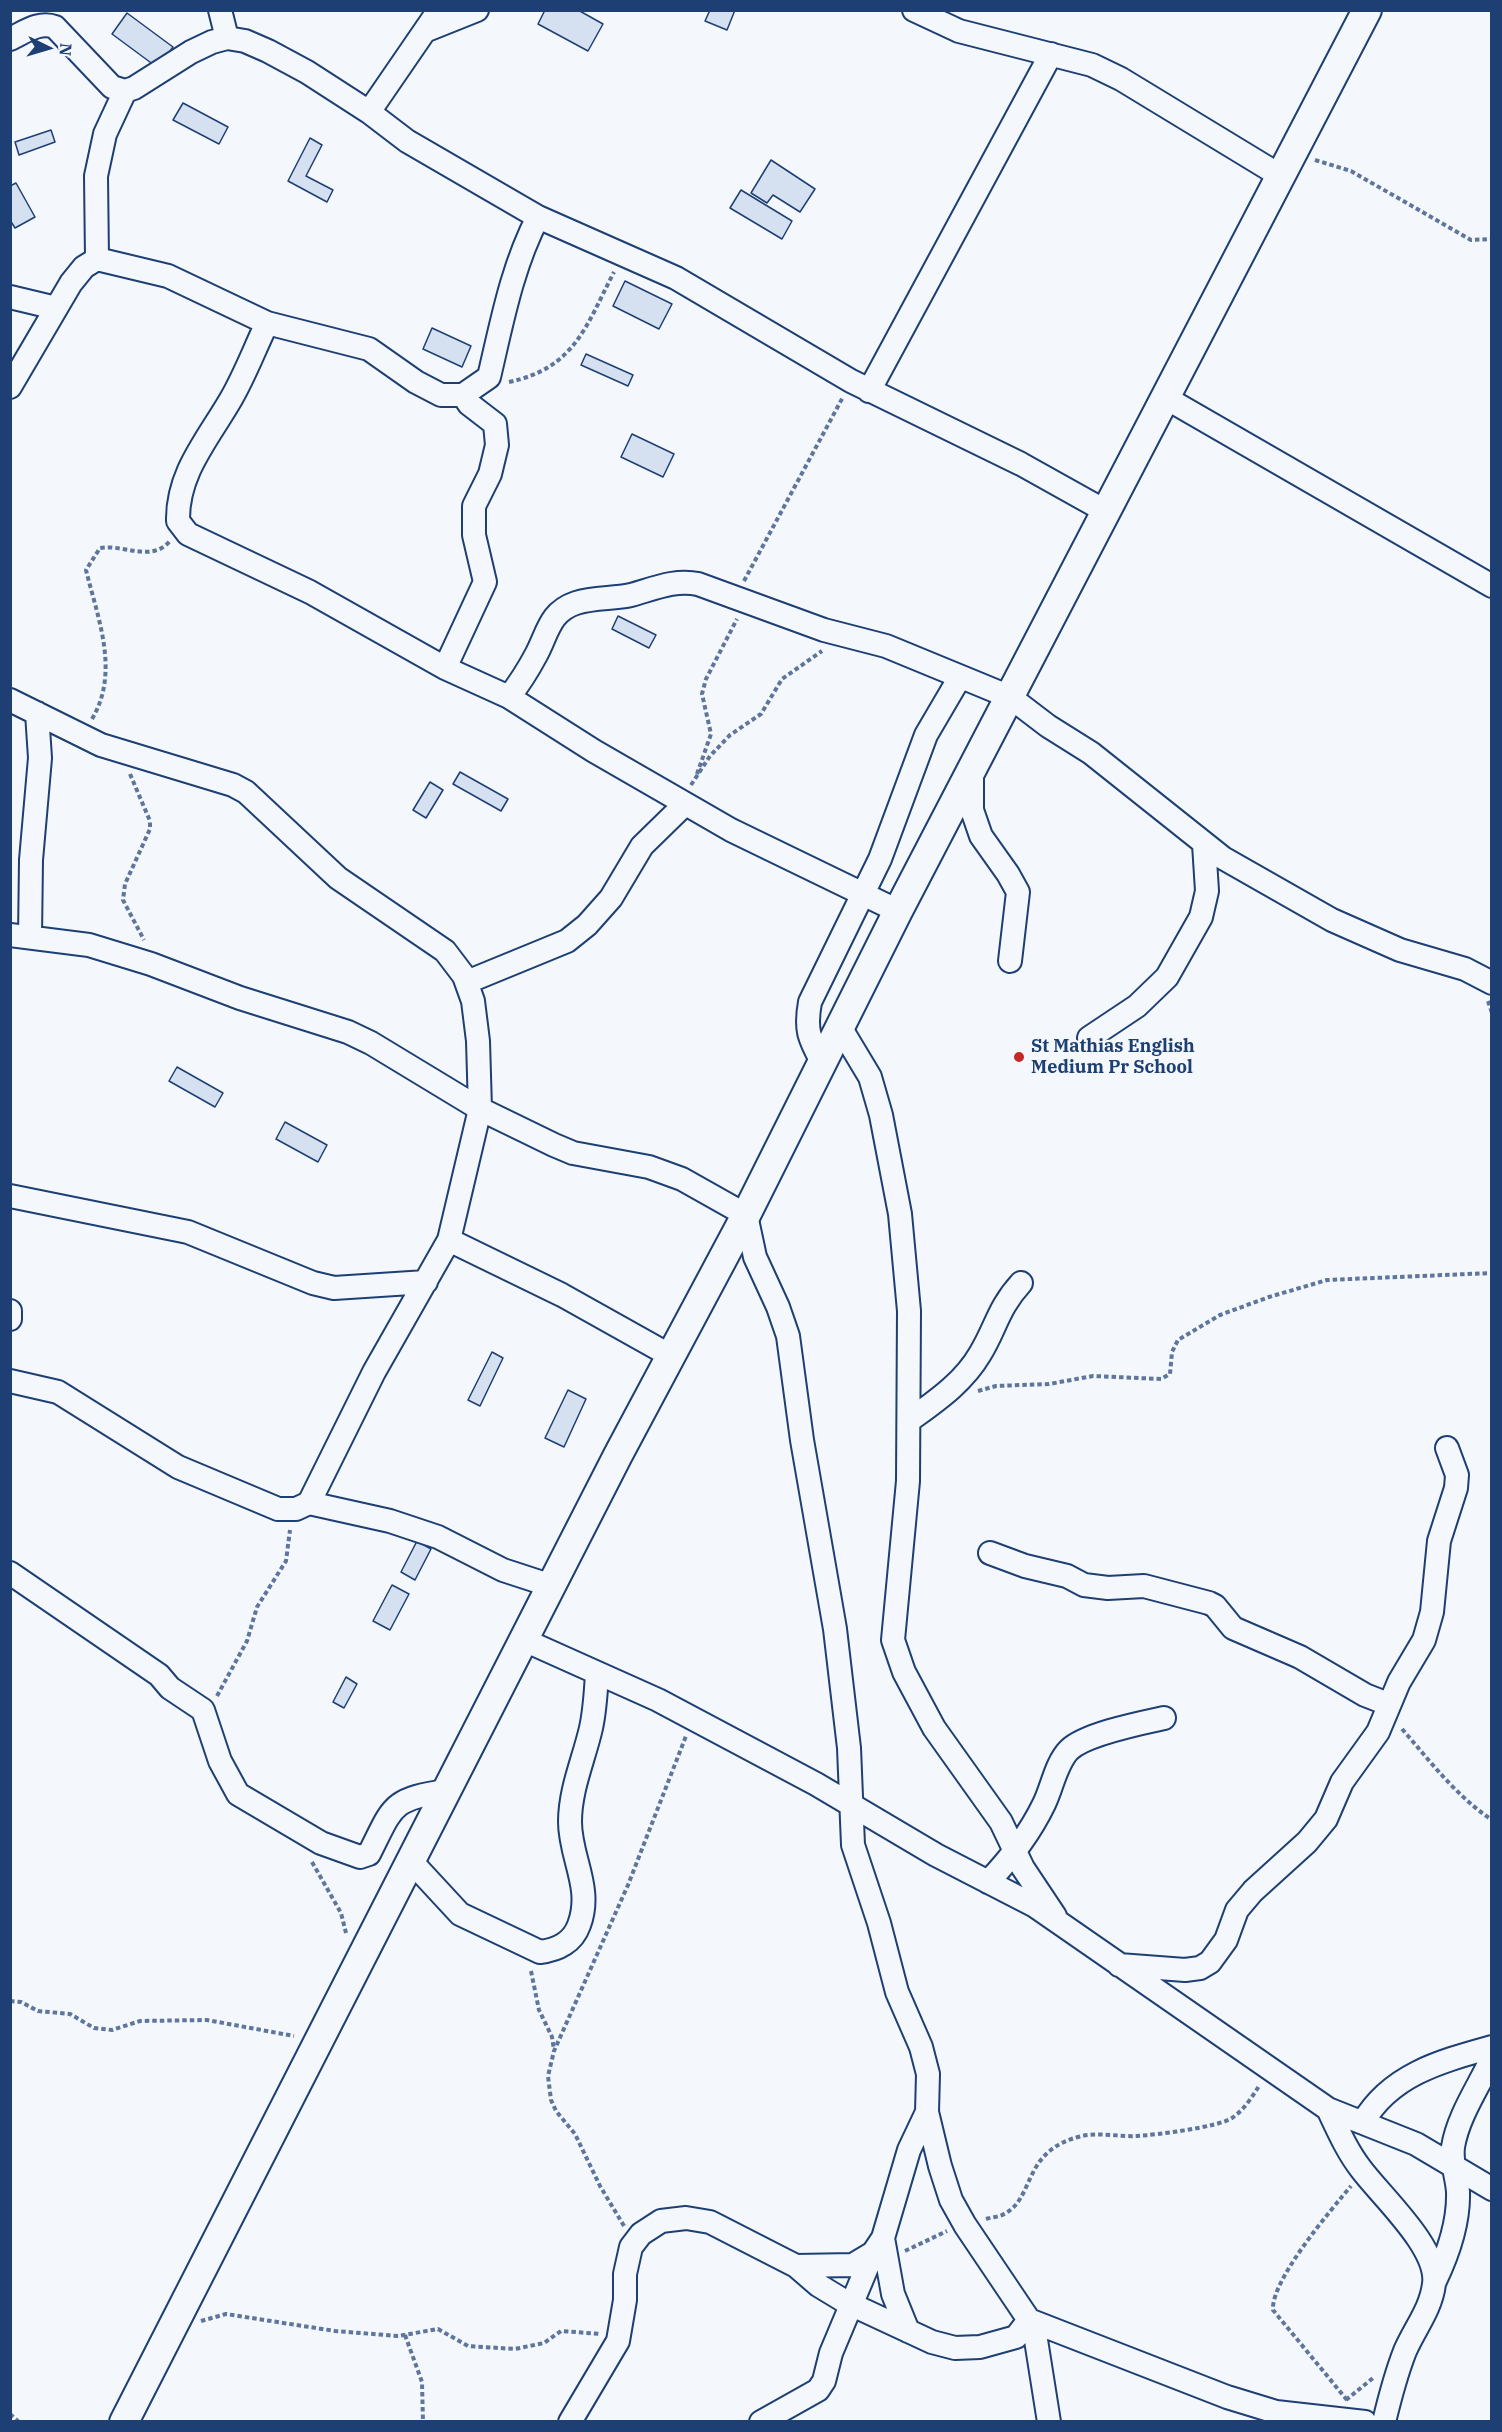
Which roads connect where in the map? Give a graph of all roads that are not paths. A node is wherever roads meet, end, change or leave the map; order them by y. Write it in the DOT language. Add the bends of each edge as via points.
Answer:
graph roads {
  1 [pos="220,10"];
  2 [pos="439,10"];
  3 [pos="477,10"];
  4 [pos="914,10"];
  5 [pos="1367,10"];
  6 [pos="47,17"];
  7 [pos="427,30"];
  8 [pos="227,38"];
  9 [pos="10,39"];
  10 [pos="1051,54"];
  11 [pos="125,91"];
  12 [pos="369,112"];
  13 [pos="1285,164"];
  14 [pos="538,217"];
  15 [pos="97,259"];
  16 [pos="10,297"];
  17 [pos="56,308"];
  18 [pos="267,323"];
  19 [pos="860,386"];
  20 [pos="10,387"];
  21 [pos="467,392"];
  22 [pos="1166,398"];
  23 [pos="1107,512"];
  24 [pos="1491,586"];
  25 [pos="445,668"];
  26 [pos="960,677"];
  27 [pos="509,697"];
  28 [pos="1010,697"];
  29 [pos="10,700"];
  30 [pos="37,713"];
  31 [pos="972,769"];
  32 [pos="683,802"];
  33 [pos="1204,844"];
  34 [pos="863,894"];
  35 [pos="897,911"];
  36 [pos="20,936"];
  37 [pos="1010,961"];
  38 [pos="466,982"];
  39 [pos="1491,983"];
  40 [pos="840,1027"];
  41 [pos="1089,1038"];
  42 [pos="822,1062"];
  43 [pos="480,1109"];
  44 [pos="10,1196"];
  45 [pos="746,1215"];
  46 [pos="449,1240"];
  47 [pos="426,1282"];
  48 [pos="1021,1283"];
  49 [pos="10,1311"];
  50 [pos="10,1319"];
  51 [pos="671,1356"];
  52 [pos="10,1381"];
  53 [pos="910,1420"];
  54 [pos="1447,1449"];
  55 [pos="303,1506"];
  56 [pos="990,1552"];
  57 [pos="10,1573"];
  58 [pos="552,1586"];
  59 [pos="524,1640"];
  60 [pos="597,1673"];
  61 [pos="1387,1708"];
  62 [pos="1164,1718"];
  63 [pos="446,1791"];
  64 [pos="850,1805"];
  65 [pos="1016,1851"];
  66 [pos="410,1860"];
  67 [pos="988,1882"];
  68 [pos="1060,1924"];
  69 [pos="1117,1965"];
  70 [pos="1491,2047"];
  71 [pos="1491,2058"];
  72 [pos="1328,2109"];
  73 [pos="927,2112"];
  74 [pos="1363,2122"];
  75 [pos="1451,2166"];
  76 [pos="1491,2189"];
  77 [pos="880,2250"];
  78 [pos="796,2266"];
  79 [pos="1435,2281"];
  80 [pos="852,2305"];
  81 [pos="1029,2320"];
  82 [pos="908,2331"];
  83 [pos="124,2421"];
  84 [pos="570,2421"];
  85 [pos="761,2421"];
  86 [pos="1049,2421"];
  87 [pos="1361,2421"];
  88 [pos="1384,2421"];
  1 -- 8 [label="street"];
  2 -- 7 [label="street"];
  3 -- 7 [label="street"];
  4 -- 10 [label="street" via="959,31"];
  5 -- 13 [label="main road"];
  6 -- 9 [label="street"];
  6 -- 11 [label="street" via="112,87"];
  7 -- 12 [label="street"];
  8 -- 11 [label="street" via="191,52"];
  8 -- 12 [label="street" via="245,41 278,56"];
  10 -- 13 [label="street" via="1092,65"];
  10 -- 19 [label="street"];
  11 -- 15 [label="street" via="105,134 96,176"];
  12 -- 14 [label="street" via="407,141"];
  13 -- 22 [label="main road"];
  14 -- 19 [label="street" via="695,288"];
  14 -- 21 [label="street" via="524,244 489,377"];
  15 -- 17 [label="street" via="84,267"];
  15 -- 18 [label="street" via="168,276"];
  16 -- 17 [label="street"];
  17 -- 20 [label="street"];
  18 -- 21 [label="street" via="369,350 441,395"];
  18 -- 25 [label="street" via="231,399 199,448 181,488 178,521 188,534 310,592"];
  19 -- 23 [label="street" via="1021,464"];
  21 -- 25 [label="street" via="469,404 495,424 497,445 490,474 474,506 474,535 485,582"];
  22 -- 23 [label="main road"];
  22 -- 24 [label="street"];
  23 -- 28 [label="main road"];
  25 -- 27 [label="street"];
  26 -- 27 [label="street" via="886,646 683,582 566,608 550,621 537,653"];
  26 -- 28 [label="street"];
  26 -- 34 [label="street" via="926,735"];
  27 -- 32 [label="street"];
  28 -- 31 [label="main road"];
  28 -- 33 [label="street" via="1091,753"];
  29 -- 30 [label="street"];
  30 -- 36 [label="street" via="40,758"];
  30 -- 38 [label="street" via="129,755 246,792 338,878 445,951"];
  31 -- 35 [label="main road"];
  31 -- 37 [label="street" via="972,810 981,836 1018,892"];
  32 -- 34 [label="street" via="731,830"];
  32 -- 38 [label="street" via="642,846 611,898 587,925 567,941"];
  33 -- 39 [label="street" via="1332,920 1400,950 1465,969"];
  33 -- 41 [label="street" via="1207,891 1201,917 1167,977 1137,1006"];
  34 -- 35 [label="street"];
  34 -- 42 [label="street" via="810,1002 808,1036"];
  35 -- 40 [label="main road"];
  36 -- 43 [label="street" via="89,945 348,1032"];
  38 -- 43 [label="street" via="473,1001 478,1041"];
  40 -- 42 [label="main road"];
  40 -- 53 [label="street" via="870,1077 900,1214 909,1311"];
  42 -- 45 [label="main road"];
  43 -- 45 [label="street" via="573,1153 649,1167 682,1179"];
  43 -- 46 [label="street"];
  44 -- 47 [label="street" via="188,1232 334,1288"];
  45 -- 51 [label="main road"];
  45 -- 64 [label="street" via="754,1257 788,1336 835,1629 849,1748"];
  46 -- 47 [label="street"];
  46 -- 51 [label="street" via="572,1300"];
  47 -- 55 [label="street"];
  48 -- 53 [label="street" via="1005,1301 981,1353 967,1373 944,1396"];
  49 -- 50 [label="street"];
  51 -- 58 [label="main road"];
  52 -- 55 [label="street" via="58,1392 195,1474 278,1509"];
  53 -- 65 [label="street" via="893,1640 924,1712 1001,1822"];
  54 -- 61 [label="street" via="1456,1482 1439,1541 1432,1612 1424,1640"];
  55 -- 58 [label="street" via="390,1521 438,1537 503,1570"];
  56 -- 61 [label="street" via="1084,1585 1144,1586 1209,1603 1233,1628 1300,1657"];
  57 -- 63 [label="street" via="159,1675 170,1688 203,1710 220,1761 237,1794 321,1843 360,1857 369,1854 386,1818 399,1802"];
  58 -- 59 [label="main road"];
  59 -- 60 [label="street"];
  59 -- 63 [label="main road"];
  60 -- 64 [label="street" via="692,1718"];
  60 -- 66 [label="street" via="592,1726 575,1783 570,1821 572,1846 583,1883 582,1917 568,1943 540,1952 460,1914"];
  61 -- 69 [label="street" via="1378,1732 1341,1782 1326,1820 1308,1842 1253,1891 1237,1911 1226,1940 1210,1962 1185,1970"];
  62 -- 65 [label="street" via="1104,1733 1069,1749 1043,1806"];
  63 -- 66 [label="main road"];
  64 -- 67 [label="street"];
  64 -- 73 [label="street" via="853,1845 897,1992 928,2074"];
  65 -- 67 [label="street"];
  65 -- 68 [label="street"];
  66 -- 83 [label="main road"];
  67 -- 68 [label="street"];
  68 -- 69 [label="street"];
  69 -- 72 [label="street"];
  70 -- 74 [label="street" via="1418,2071 1374,2104"];
  71 -- 75 [label="street" via="1461,2120"];
  72 -- 74 [label="street"];
  72 -- 79 [label="street" via="1362,2171 1414,2233 1429,2259"];
  73 -- 77 [label="street" via="909,2150"];
  73 -- 81 [label="street" via="944,2177 965,2225"];
  74 -- 75 [label="street" via="1416,2144"];
  75 -- 76 [label="street"];
  75 -- 79 [label="street" via="1458,2191 1455,2220 1447,2256"];
  77 -- 78 [label="street" via="853,2265"];
  77 -- 80 [label="street" via="862,2272"];
  77 -- 82 [label="street"];
  78 -- 80 [label="street" via="818,2285"];
  78 -- 84 [label="street" via="710,2222 686,2218 661,2221 641,2234 631,2247 625,2274 619,2336"];
  79 -- 88 [label="street" via="1430,2303 1393,2383"];
  80 -- 82 [label="street"];
  80 -- 85 [label="street" via="818,2390"];
  81 -- 82 [label="street" via="1016,2337 980,2347 955,2348"];
  81 -- 86 [label="street"];
  81 -- 87 [label="street" via="1227,2397 1276,2412"];
}
